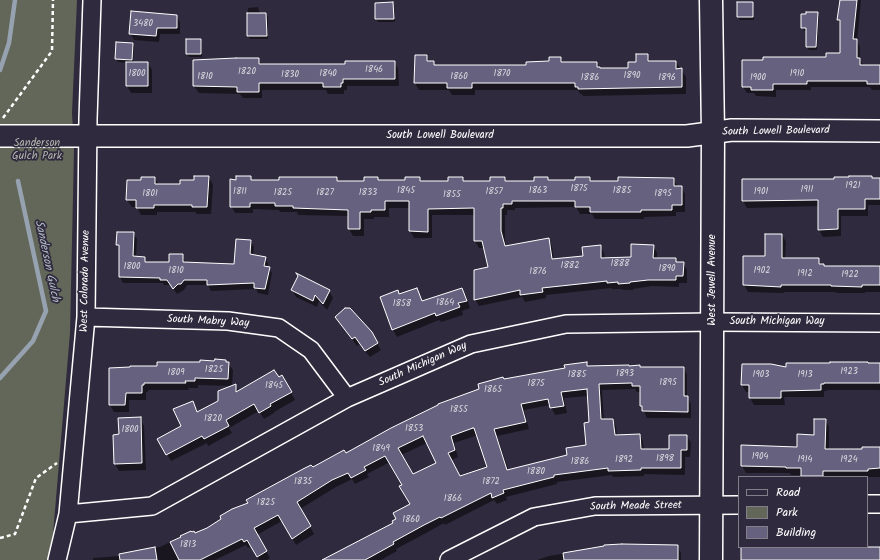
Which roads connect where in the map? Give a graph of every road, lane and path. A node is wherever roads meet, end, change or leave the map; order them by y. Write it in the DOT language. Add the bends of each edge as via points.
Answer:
graph roads {
  1 [pos="53,0"];
  2 [pos="92,0"];
  3 [pos="711,0"];
  4 [pos="0,122"];
  5 [pos="880,131"];
  6 [pos="713,134"];
  7 [pos="88,135"];
  8 [pos="0,136"];
  9 [pos="86,317"];
  10 [pos="713,322"];
  11 [pos="880,323"];
  12 [pos="347,398"];
  13 [pos="74,451"];
  14 [pos="868,504"];
  15 [pos="880,504"];
  16 [pos="711,505"];
  17 [pos="738,505"];
  18 [pos="68,514"];
  19 [pos="0,538"];
  20 [pos="57,560"];
  21 [pos="449,560"];
  22 [pos="711,560"];
  1 -- 4 [label="path" via="52,51"];
  2 -- 7 [label="street, West Colorado Avenue"];
  3 -- 6 [label="main road, West Jewell Avenue"];
  5 -- 6 [label="street, South Lowell Boulevard" via="732,130"];
  6 -- 7 [label="street, South Lowell Boulevard"];
  6 -- 10 [label="main road, West Jewell Avenue"];
  7 -- 8 [label="street, South Lowell Boulevard"];
  7 -- 9 [label="street, West Colorado Avenue"];
  9 -- 12 [label="street, South Mabry Way" via="228,320 279,328 311,350"];
  9 -- 13 [label="street, West Colorado Avenue"];
  10 -- 11 [label="street, South Michigan Way"];
  10 -- 12 [label="street, South Michigan Way" via="566,324 471,344"];
  10 -- 16 [label="main road, West Jewell Avenue"];
  12 -- 18 [label="street, South Michigan Way" via="152,506"];
  13 -- 18 [label="street, West Colorado Avenue"];
  13 -- 19 [label="path" via="36,478 15,534"];
  14 -- 15 [label="street"];
  16 -- 17 [label="street, South Meade Street"];
  16 -- 21 [label="street, South Meade Street" via="595,506 534,517"];
  16 -- 22 [label="main road, West Jewell Avenue"];
  18 -- 20 [label="street, West Colorado Avenue"];
}
